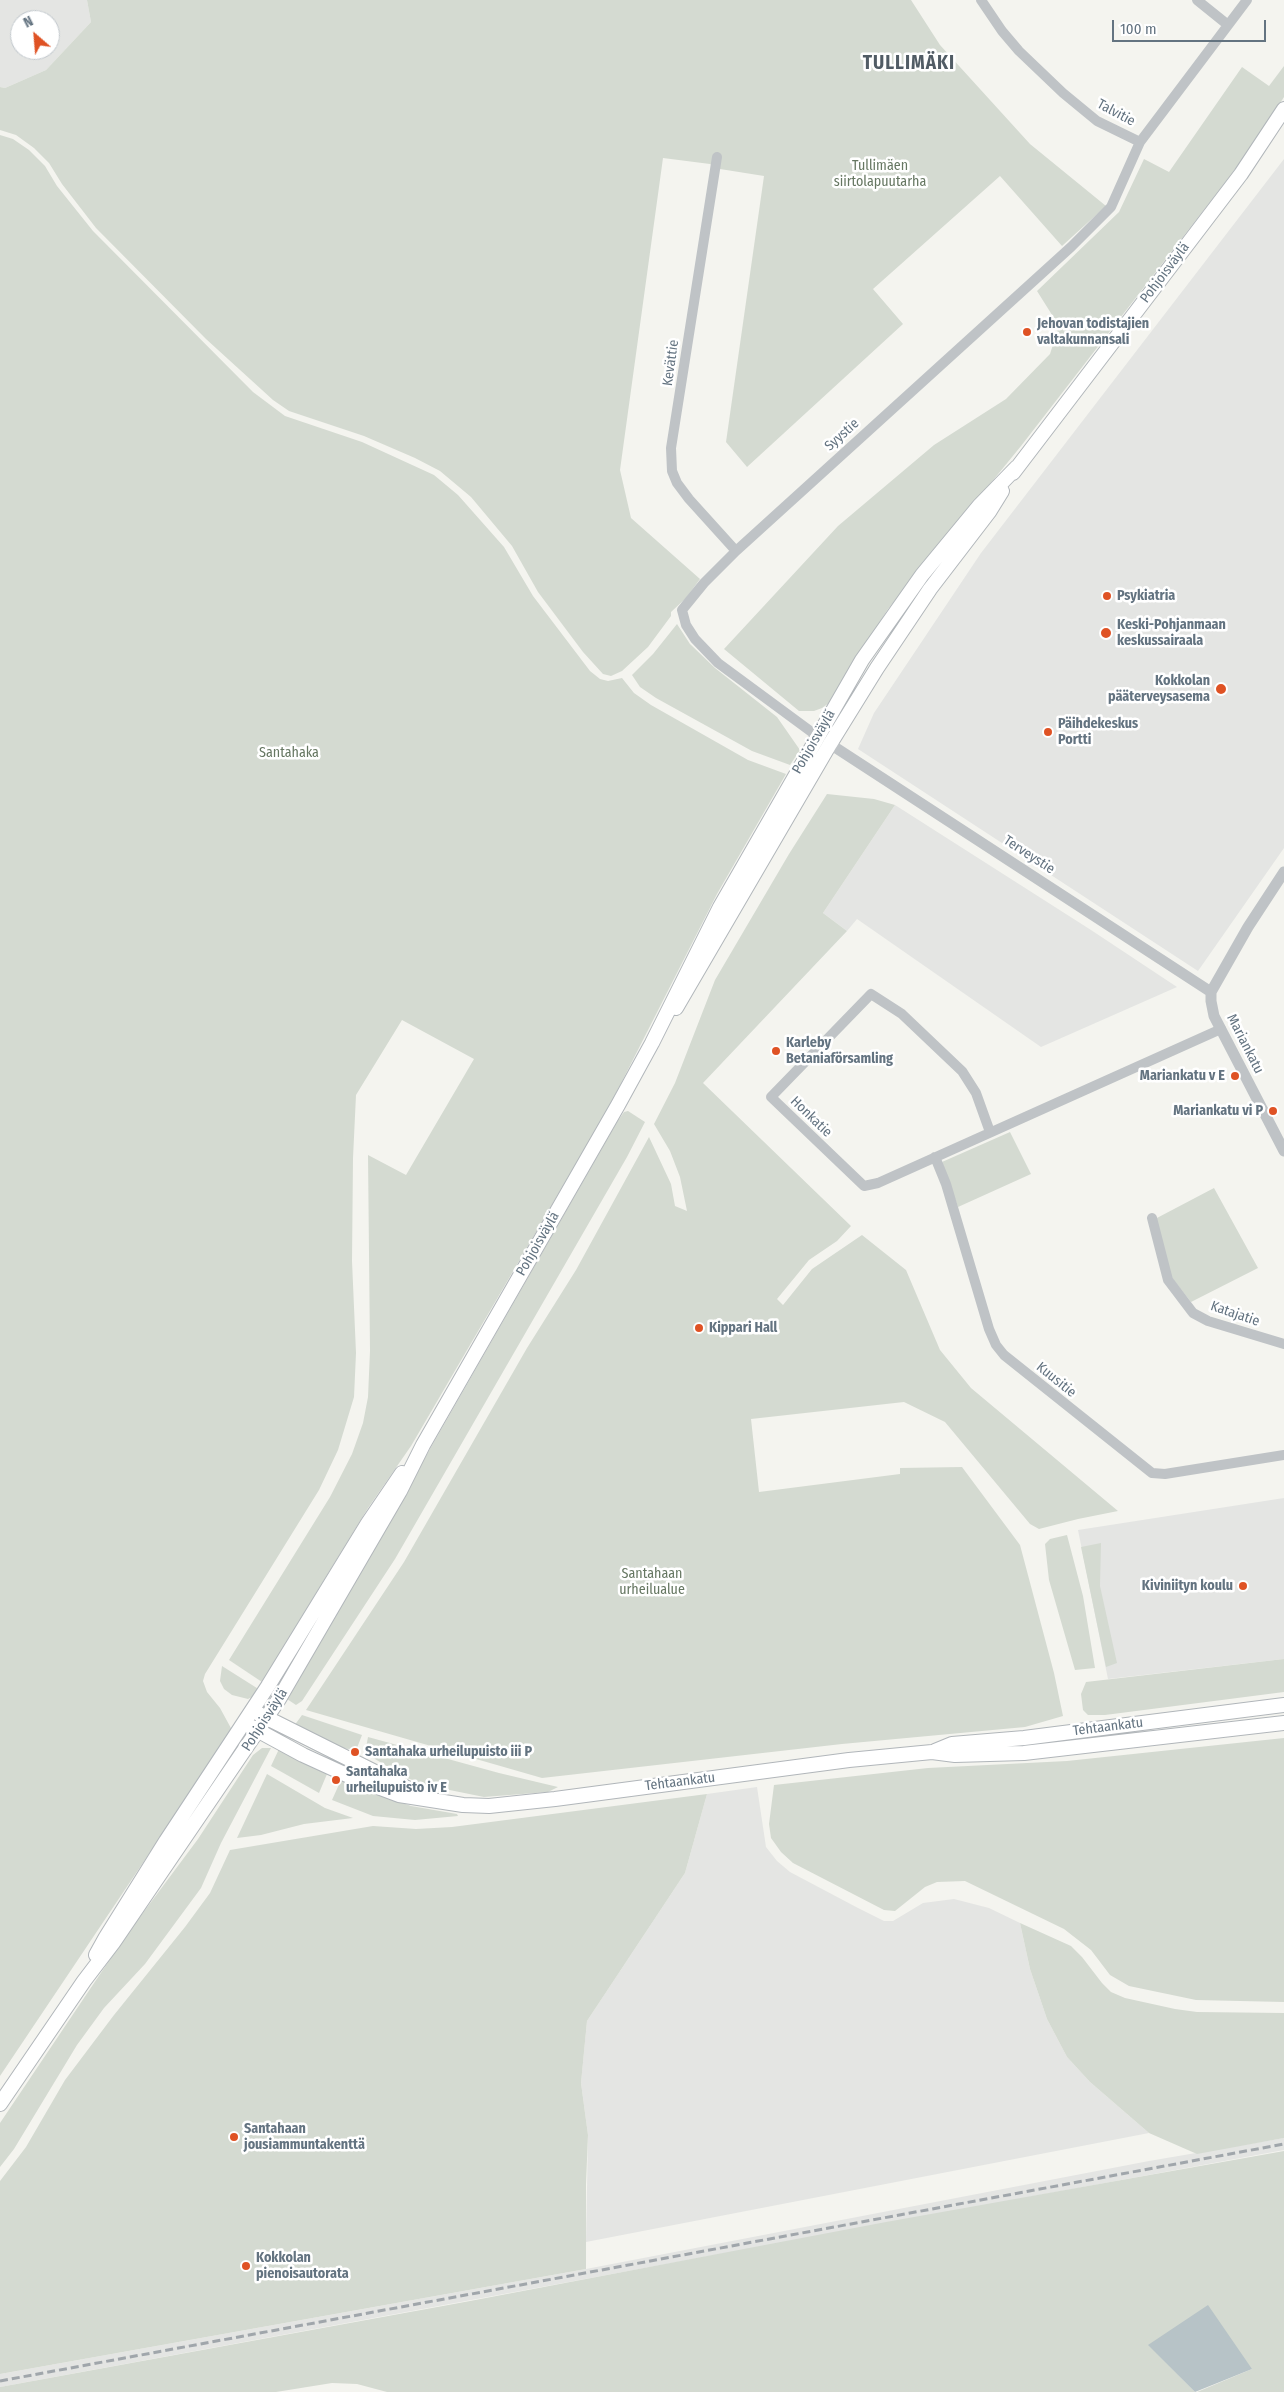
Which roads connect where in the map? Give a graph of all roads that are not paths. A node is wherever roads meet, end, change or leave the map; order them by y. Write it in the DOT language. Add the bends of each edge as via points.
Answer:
graph roads {
  1 [pos="981,0"];
  2 [pos="1197,0"];
  3 [pos="1247,0"];
  4 [pos="1228,25"];
  5 [pos="1284,109"];
  6 [pos="1284,126"];
  7 [pos="1140,142"];
  8 [pos="717,156"];
  9 [pos="1241,174"];
  10 [pos="1017,467"];
  11 [pos="736,551"];
  12 [pos="817,736"];
  13 [pos="830,744"];
  14 [pos="1284,872"];
  15 [pos="1212,992"];
  16 [pos="1221,1029"];
  17 [pos="652,1044"];
  18 [pos="990,1132"];
  19 [pos="1284,1151"];
  20 [pos="935,1157"];
  21 [pos="1152,1218"];
  22 [pos="1284,1344"];
  23 [pos="423,1445"];
  24 [pos="1284,1455"];
  25 [pos="1284,1705"];
  26 [pos="252,1710"];
  27 [pos="267,1717"];
  28 [pos="244,1723"];
  29 [pos="1284,1723"];
  30 [pos="258,1731"];
  31 [pos="932,1752"];
  32 [pos="429,1798"];
  33 [pos="84,1980"];
  34 [pos="0,2104"];
  1 -- 7 [label="street, Talvitie" via="1019,51 1082,110"];
  2 -- 4 [label="street"];
  3 -- 4 [label="street, Talvitie"];
  4 -- 7 [label="street, Talvitie"];
  5 -- 9 [label="main road, Pohjoisväylä"];
  6 -- 9 [label="main road, Pohjoisväylä"];
  7 -- 11 [label="street, Syystie" via="1111,207 1094,225"];
  8 -- 11 [label="street, Kevättie" via="671,448 672,470 689,499"];
  9 -- 10 [label="main road, Pohjoisväylä"];
  10 -- 12 [label="main road, Pohjoisväylä" via="922,575 867,652"];
  10 -- 13 [label="main road, Pohjoisväylä" via="989,512 898,635"];
  11 -- 12 [label="street, Syystie" via="682,610 686,625 718,662"];
  12 -- 13 [label="main road"];
  12 -- 17 [label="main road, Pohjoisväylä" via="720,907"];
  13 -- 15 [label="street, Terveystie"];
  13 -- 17 [label="main road, Pohjoisväylä" via="690,986"];
  14 -- 15 [label="street" via="1248,927"];
  15 -- 16 [label="street, Mariankatu" via="1211,1008"];
  16 -- 18 [label="street, Honkatie"];
  16 -- 19 [label="street, Mariankatu"];
  17 -- 23 [label="main road, Pohjoisväylä"];
  18 -- 20 [label="street, Honkatie"];
  18 -- 20 [label="street, Honkatie" via="976,1093 962,1071 902,1014 871,994 771,1097 864,1186 878,1183"];
  20 -- 24 [label="street, Kuusitie" via="992,1337 1004,1355 1152,1474"];
  21 -- 22 [label="street, Katajatie" via="1168,1280 1193,1313 1208,1321"];
  23 -- 26 [label="main road, Pohjoisväylä" via="368,1523"];
  23 -- 27 [label="main road, Pohjoisväylä" via="384,1521"];
  25 -- 31 [label="main road, Tehtaankatu" via="952,1744"];
  26 -- 27 [label="main road, Tehtaankatu"];
  26 -- 28 [label="main road, Pohjoisväylä"];
  27 -- 30 [label="main road, Pohjoisväylä"];
  27 -- 32 [label="main road, Tehtaankatu"];
  28 -- 30 [label="main road, Tehtaankatu"];
  28 -- 33 [label="main road, Pohjoisväylä" via="106,1937"];
  29 -- 31 [label="main road, Tehtaankatu" via="1024,1753 955,1755"];
  30 -- 32 [label="main road, Tehtaankatu" via="351,1777 399,1795"];
  30 -- 33 [label="main road, Pohjoisväylä" via="113,1944"];
  31 -- 32 [label="main road, Tehtaankatu" via="489,1806"];
  33 -- 34 [label="main road, Pohjoisväylä"];
}
